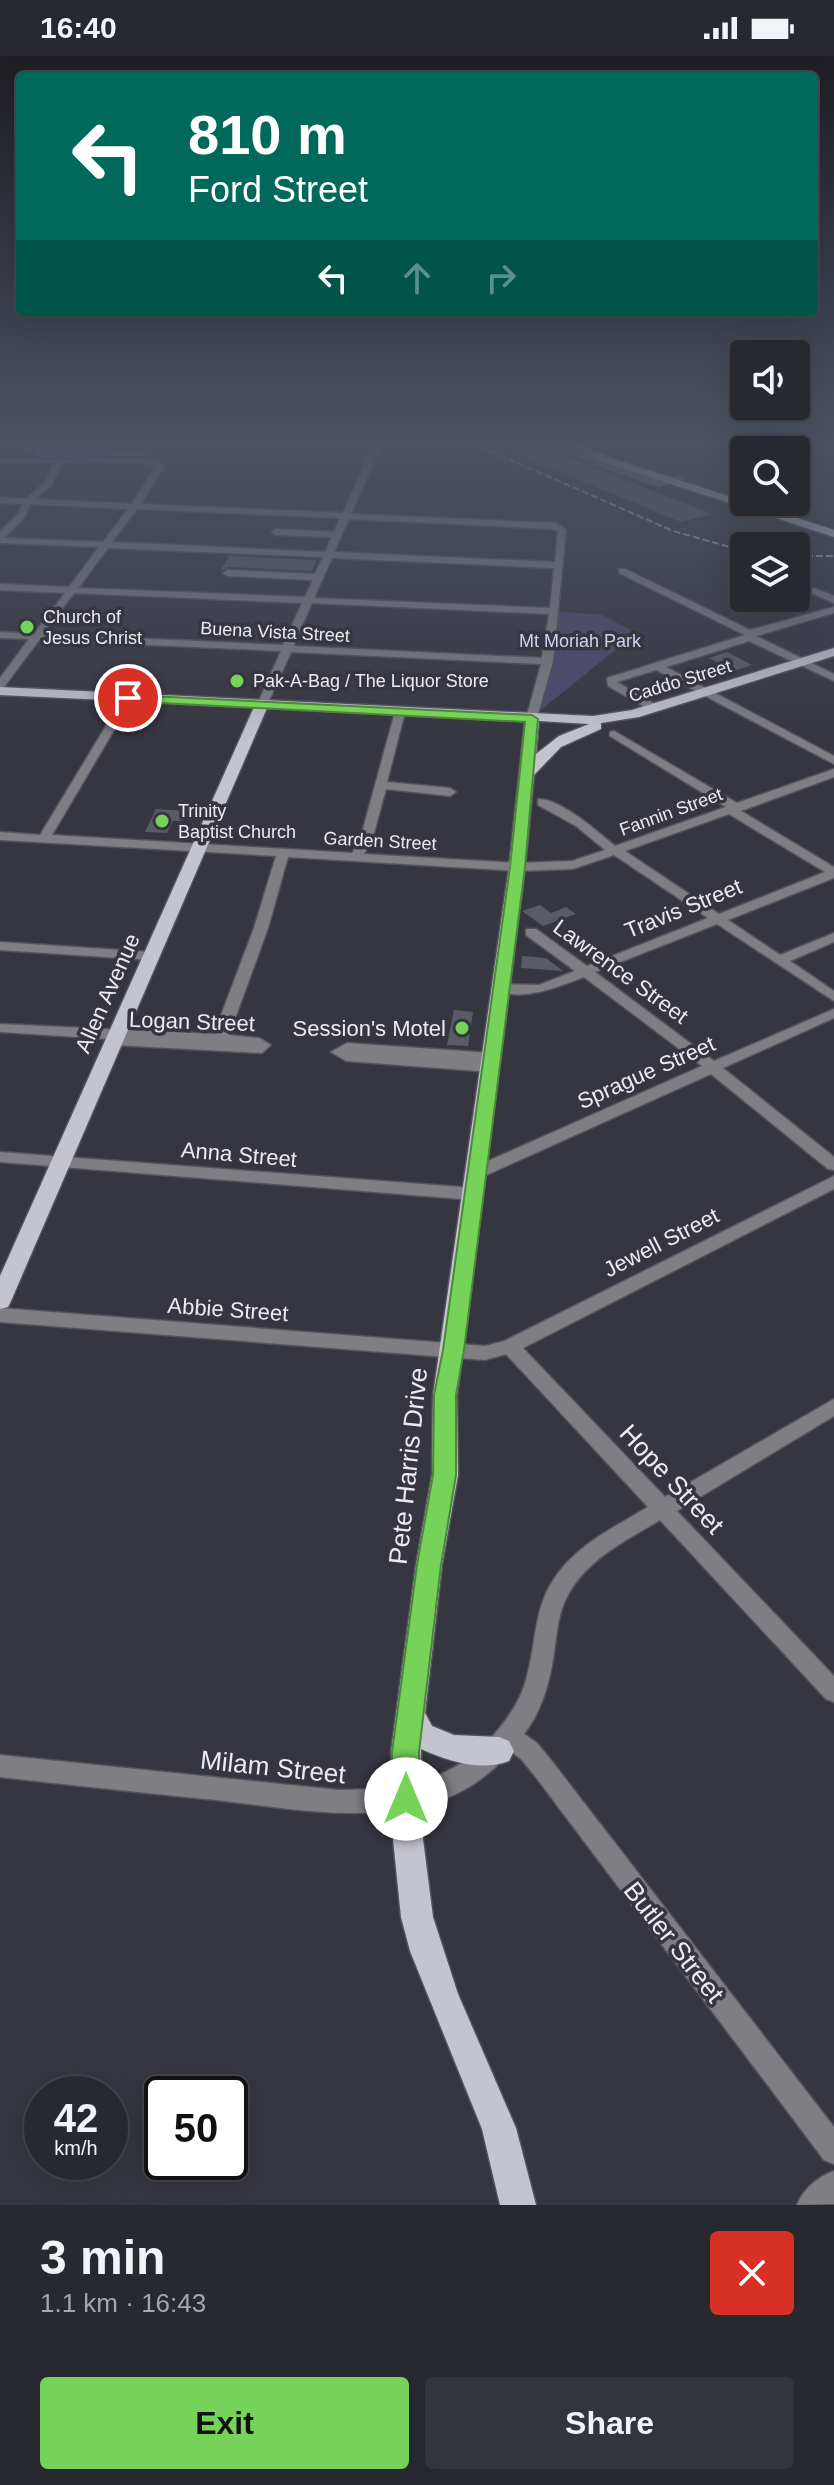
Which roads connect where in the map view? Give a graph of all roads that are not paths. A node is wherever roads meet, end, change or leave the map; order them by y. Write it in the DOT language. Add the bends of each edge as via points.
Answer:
graph roads {
  1 [pos="64,543"];
  2 [pos="106,543"];
  3 [pos="333,543"];
  4 [pos="560,543"];
  5 [pos="104,546"];
  6 [pos="328,555"];
  7 [pos="558,565"];
  8 [pos="622,571"];
  9 [pos="228,573"];
  10 [pos="319,577"];
  11 [pos="0,587"];
  12 [pos="72,588"];
  13 [pos="814,591"];
  14 [pos="309,599"];
  15 [pos="834,600"];
  16 [pos="834,610"];
  17 [pos="554,611"];
  18 [pos="0,635"];
  19 [pos="750,636"];
  20 [pos="36,637"];
  21 [pos="287,649"];
  22 [pos="834,652"];
  23 [pos="548,661"];
  24 [pos="801,662"];
  25 [pos="656,666"];
  26 [pos="834,678"];
  27 [pos="0,685"];
  28 [pos="0,691"];
  29 [pos="706,692"];
  30 [pos="128,698"];
  31 [pos="262,705"];
  32 [pos="654,708"];
  33 [pos="400,712"];
  34 [pos="634,714"];
  35 [pos="532,719"];
  36 [pos="614,734"];
  37 [pos="834,761"];
  38 [pos="834,773"];
  39 [pos="526,775"];
  40 [pos="382,785"];
  41 [pos="450,792"];
  42 [pos="542,802"];
  43 [pos="734,809"];
  44 [pos="0,836"];
  45 [pos="44,839"];
  46 [pos="200,848"];
  47 [pos="616,851"];
  48 [pos="283,853"];
  49 [pos="356,857"];
  50 [pos="517,867"];
  51 [pos="834,872"];
  52 [pos="717,918"];
  53 [pos="531,932"];
  54 [pos="834,937"];
  55 [pos="0,946"];
  56 [pos="151,956"];
  57 [pos="780,960"];
  58 [pos="585,971"];
  59 [pos="502,988"];
  60 [pos="834,997"];
  61 [pos="830,1020"];
  62 [pos="0,1028"];
  63 [pos="116,1036"];
  64 [pos="220,1039"];
  65 [pos="492,1063"];
  66 [pos="710,1068"];
  67 [pos="0,1157"];
  68 [pos="61,1162"];
  69 [pos="834,1165"];
  70 [pos="476,1173"];
  71 [pos="834,1182"];
  72 [pos="474,1194"];
  73 [pos="0,1301"];
  74 [pos="0,1315"];
  75 [pos="510,1346"];
  76 [pos="453,1350"];
  77 [pos="834,1407"];
  78 [pos="662,1508"];
  79 [pos="834,1692"];
  80 [pos="411,1715"];
  81 [pos="505,1744"];
  82 [pos="0,1766"];
  83 [pos="406,1799"];
  84 [pos="834,2150"];
  85 [pos="834,2185"];
  86 [pos="518,2205"];
  87 [pos="811,2205"];
  1 -- 5 [label="street"];
  2 -- 5 [label="street"];
  3 -- 6 [label="street"];
  4 -- 7 [label="street"];
  5 -- 6 [label="street"];
  5 -- 12 [label="street"];
  6 -- 7 [label="street"];
  6 -- 10 [label="street"];
  7 -- 17 [label="street"];
  8 -- 19 [label="street"];
  9 -- 10 [label="street"];
  10 -- 14 [label="street"];
  11 -- 12 [label="street"];
  12 -- 14 [label="street"];
  12 -- 20 [label="street"];
  13 -- 15 [label="street"];
  14 -- 17 [label="street"];
  14 -- 21 [label="street"];
  16 -- 19 [label="street"];
  17 -- 23 [label="street"];
  18 -- 20 [label="street, Buena Vista Street"];
  19 -- 24 [label="street"];
  19 -- 25 [label="street"];
  20 -- 21 [label="street, Buena Vista Street"];
  20 -- 27 [label="street"];
  21 -- 23 [label="street, Buena Vista Street"];
  21 -- 31 [label="street"];
  22 -- 24 [label="main road, Caddo Street"];
  23 -- 35 [label="street"];
  24 -- 26 [label="street"];
  24 -- 29 [label="main road, Caddo Street"];
  25 -- 29 [label="street"];
  25 -- 32 [label="street" via="611,681"];
  28 -- 30 [label="main road, Caddo Street"];
  29 -- 32 [label="main road, Caddo Street"];
  29 -- 37 [label="street"];
  30 -- 31 [label="main road, Caddo Street"];
  30 -- 45 [label="street"];
  31 -- 33 [label="main road, Caddo Street"];
  31 -- 46 [label="main road, Allen Avenue"];
  32 -- 34 [label="main road, Caddo Street"];
  33 -- 35 [label="main road, Caddo Street"];
  33 -- 40 [label="street"];
  34 -- 35 [label="main road, Caddo Street"];
  34 -- 39 [label="main road" via="555,742"];
  35 -- 39 [label="main road, Pete Harris Drive"];
  36 -- 43 [label="street"];
  38 -- 43 [label="street, Fannin Street"];
  39 -- 50 [label="main road, Pete Harris Drive"];
  40 -- 41 [label="street"];
  40 -- 49 [label="street"];
  42 -- 47 [label="street"];
  43 -- 47 [label="street, Fannin Street"];
  43 -- 51 [label="street"];
  44 -- 45 [label="street, Garden Street"];
  45 -- 46 [label="street, Garden Street"];
  46 -- 48 [label="street, Garden Street"];
  46 -- 56 [label="main road, Allen Avenue"];
  47 -- 50 [label="street, Fannin Street" via="563,866"];
  47 -- 52 [label="street"];
  48 -- 49 [label="street, Garden Street"];
  48 -- 64 [label="street"];
  49 -- 50 [label="street, Garden Street"];
  50 -- 59 [label="main road, Pete Harris Drive"];
  51 -- 52 [label="street, Travis Street"];
  52 -- 57 [label="street"];
  52 -- 58 [label="street, Travis Street"];
  53 -- 58 [label="street, Lawrence Street"];
  54 -- 57 [label="street"];
  55 -- 56 [label="street"];
  56 -- 63 [label="main road, Allen Avenue"];
  57 -- 60 [label="street"];
  58 -- 59 [label="street, Travis Street" via="541,989"];
  58 -- 66 [label="street, Lawrence Street"];
  59 -- 65 [label="main road, Pete Harris Drive"];
  61 -- 66 [label="street, Sprague Street"];
  62 -- 63 [label="street, Logan Street"];
  63 -- 64 [label="street, Logan Street"];
  63 -- 64 [label="street, Logan Street" via="257,1050 264,1045"];
  63 -- 68 [label="main road, Allen Avenue"];
  65 -- 65 [label="street" via="347,1048 339,1052 346,1056"];
  65 -- 70 [label="main road, Pete Harris Drive"];
  66 -- 69 [label="street, Lawrence Street"];
  66 -- 70 [label="street, Sprague Street"];
  67 -- 68 [label="street, Anna Street"];
  68 -- 72 [label="street, Anna Street"];
  68 -- 73 [label="main road, Allen Avenue"];
  70 -- 72 [label="main road, Pete Harris Drive"];
  71 -- 75 [label="street, Jewell Street"];
  72 -- 76 [label="main road, Pete Harris Drive"];
  74 -- 76 [label="street, Abbie Street"];
  75 -- 76 [label="street" via="485,1353"];
  75 -- 78 [label="street, Hope Street"];
  76 -- 80 [label="main road, Pete Harris Drive" via="445,1395 445,1475"];
  77 -- 78 [label="street, Milam Street"];
  78 -- 79 [label="street, Hope Street"];
  78 -- 81 [label="street, Milam Street" via="587,1556 560,1586 546,1617 537,1686"];
  80 -- 81 [label="main road" via="422,1736 454,1749"];
  80 -- 83 [label="main road, Pete Harris Drive"];
  81 -- 83 [label="street, Milam Street" via="459,1781"];
  81 -- 84 [label="street, Butler Street" via="529,1751 543,1768"];
  82 -- 83 [label="street, Milam Street" via="345,1803"];
  83 -- 86 [label="main road, Pete Harris Drive" via="417,1917 426,1951 499,2128"];
  85 -- 87 [label="street"];
}
